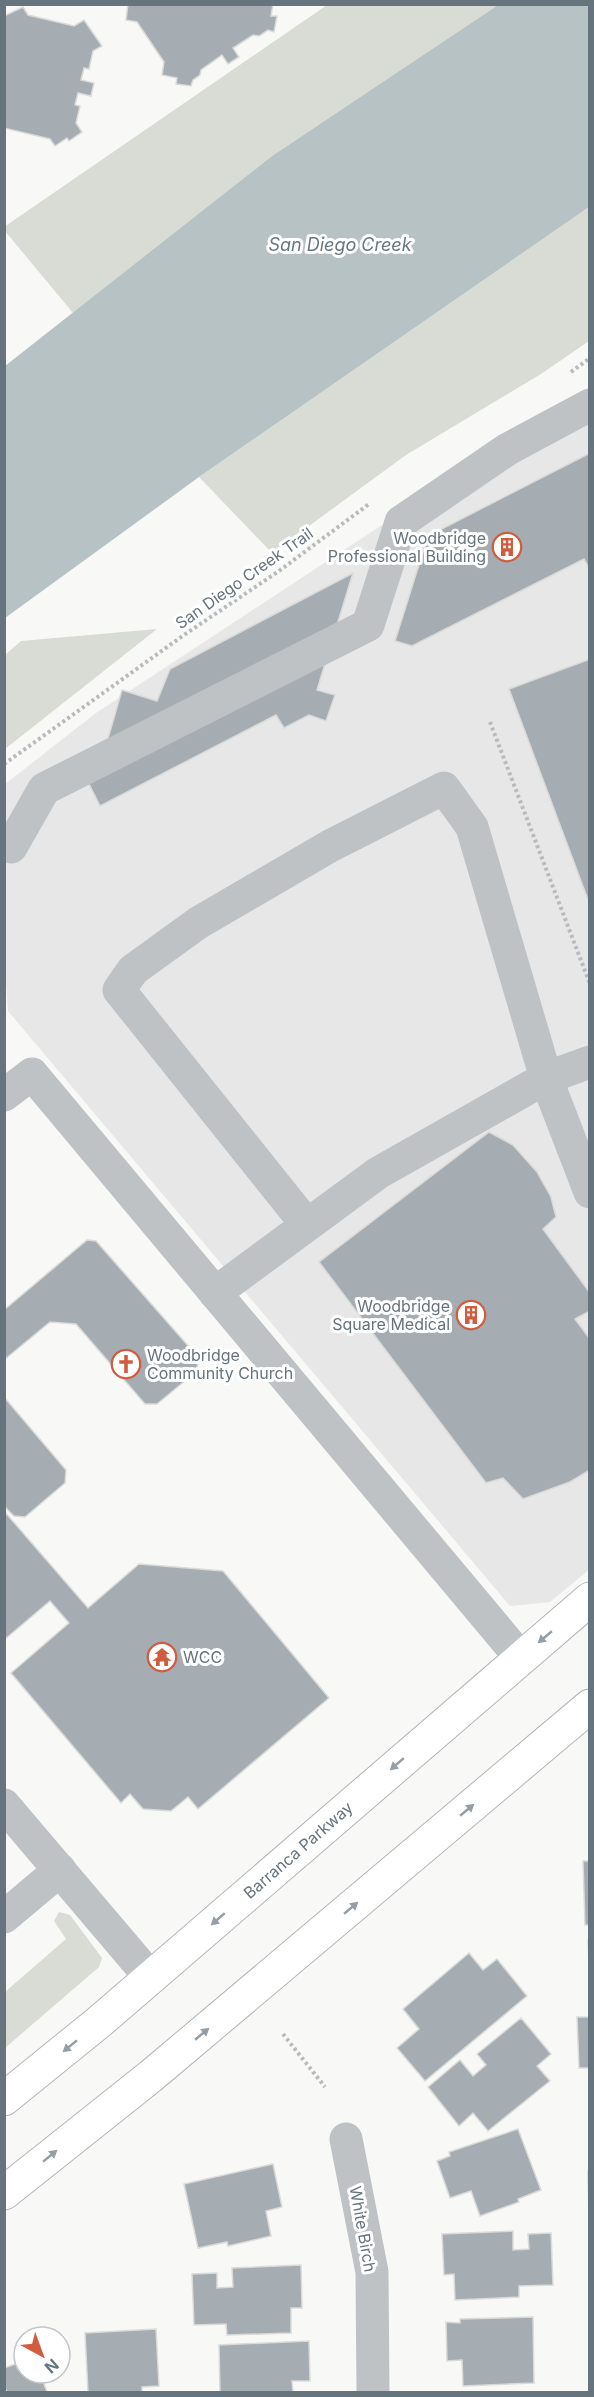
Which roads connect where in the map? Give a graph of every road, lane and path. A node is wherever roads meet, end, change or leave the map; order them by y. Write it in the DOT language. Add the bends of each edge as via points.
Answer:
graph roads {
  1 [pos="590,358"];
  2 [pos="563,376"];
  3 [pos="590,405"];
  4 [pos="375,499"];
  5 [pos="490,722"];
  6 [pos="4,764"];
  7 [pos="11,847"];
  8 [pos="590,984"];
  9 [pos="590,1062"];
  10 [pos="546,1078"];
  11 [pos="4,1095"];
  12 [pos="590,1192"];
  13 [pos="307,1225"];
  14 [pos="215,1293"];
  15 [pos="590,1599"];
  16 [pos="520,1657"];
  17 [pos="590,1706"];
  18 [pos="4,1805"];
  19 [pos="60,1870"];
  20 [pos="4,1917"];
  21 [pos="151,1977"];
  22 [pos="283,2034"];
  23 [pos="325,2086"];
  24 [pos="4,2099"];
  25 [pos="346,2139"];
  26 [pos="4,2193"];
  27 [pos="373,2392"];
  1 -- 2 [label="path"];
  3 -- 7 [label="street" via="508,448 401,522 368,625 44,789"];
  4 -- 6 [label="path, San Diego Creek Trail" via="279,572 183,634"];
  5 -- 8 [label="path"];
  9 -- 10 [label="street"];
  10 -- 12 [label="street"];
  10 -- 13 [label="street" via="378,1173"];
  10 -- 13 [label="street" via="472,827 444,788 330,846 198,923 133,970 119,990"];
  11 -- 14 [label="street" via="32,1074"];
  13 -- 14 [label="street"];
  14 -- 16 [label="street"];
  15 -- 16 [label="main road, Barranca Parkway, one-way"];
  16 -- 21 [label="main road, Barranca Parkway, one-way"];
  26 -- 17 [label="main road, one-way" via="151,2076"];
  18 -- 19 [label="street"];
  19 -- 20 [label="street"];
  19 -- 21 [label="street"];
  21 -- 24 [label="main road, Barranca Parkway, one-way"];
  22 -- 23 [label="path"];
  25 -- 27 [label="street, White Birch" via="372,2272"];
}
